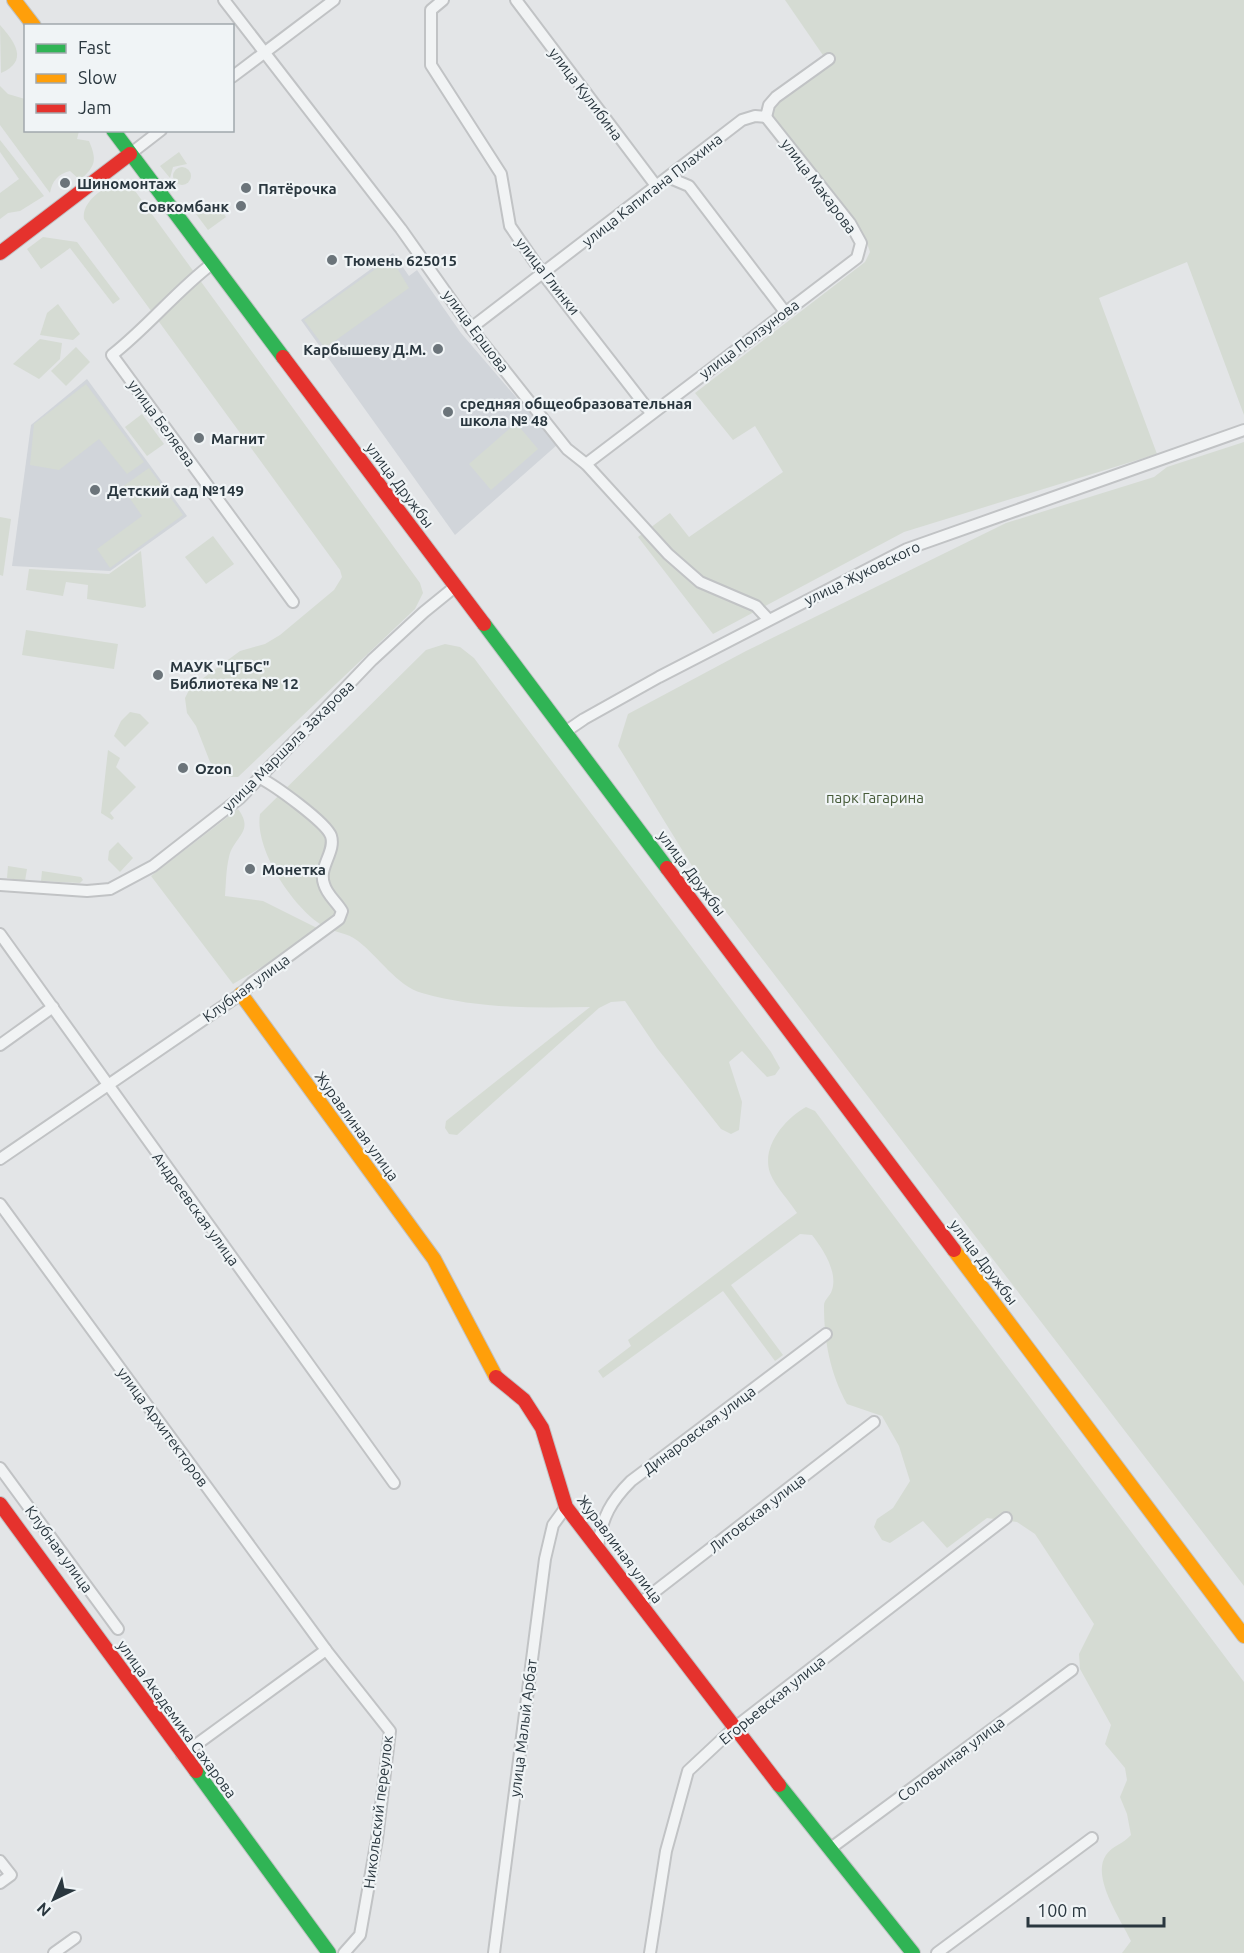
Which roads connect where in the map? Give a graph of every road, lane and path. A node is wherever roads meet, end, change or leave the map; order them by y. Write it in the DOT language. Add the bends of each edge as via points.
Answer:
graph roads {
  1 [pos="14,0"];
  2 [pos="224,0"];
  3 [pos="334,0"];
  4 [pos="443,0"];
  5 [pos="516,0"];
  6 [pos="32,24"];
  7 [pos="263,54"];
  8 [pos="829,59"];
  9 [pos="234,76"];
  10 [pos="766,117"];
  11 [pos="114,132"];
  12 [pos="159,132"];
  13 [pos="130,154"];
  14 [pos="670,178"];
  15 [pos="657,187"];
  16 [pos="0,253"];
  17 [pos="857,258"];
  18 [pos="213,263"];
  19 [pos="543,274"];
  20 [pos="785,312"];
  21 [pos="471,328"];
  22 [pos="651,412"];
  23 [pos="1244,430"];
  24 [pos="585,464"];
  25 [pos="456,586"];
  26 [pos="293,602"];
  27 [pos="768,619"];
  28 [pos="565,732"];
  29 [pos="260,778"];
  30 [pos="0,885"];
  31 [pos="0,934"];
  32 [pos="241,994"];
  33 [pos="52,1007"];
  34 [pos="0,1045"];
  35 [pos="107,1085"];
  36 [pos="0,1159"];
  37 [pos="0,1204"];
  38 [pos="826,1334"];
  39 [pos="874,1422"];
  40 [pos="0,1468"];
  41 [pos="394,1483"];
  42 [pos="0,1504"];
  43 [pos="566,1508"];
  44 [pos="1006,1518"];
  45 [pos="598,1546"];
  46 [pos="640,1603"];
  47 [pos="118,1629"];
  48 [pos="1244,1636"];
  49 [pos="326,1650"];
  50 [pos="1072,1670"];
  51 [pos="734,1728"];
  52 [pos="182,1755"];
  53 [pos="1092,1838"];
  54 [pos="831,1848"];
  55 [pos="0,1861"];
  56 [pos="0,1882"];
  57 [pos="75,1938"];
  58 [pos="54,1953"];
  59 [pos="329,1953"];
  60 [pos="344,1953"];
  61 [pos="494,1953"];
  62 [pos="650,1953"];
  63 [pos="913,1953"];
  64 [pos="937,1953"];
  1 -- 6 [label="main road"];
  2 -- 7 [label="street, улица Ершова"];
  3 -- 7 [label="street"];
  4 -- 19 [label="street, улица Глинки" via="431,10 431,65 501,174 510,226"];
  5 -- 15 [label="street, улица Кулибина"];
  7 -- 9 [label="street"];
  7 -- 21 [label="street, улица Ершова" via="401,229"];
  8 -- 10 [label="street" via="776,97"];
  10 -- 14 [label="street, улица Капитана Плахина" via="742,120"];
  10 -- 17 [label="street, улица Макарова" via="849,223 861,243"];
  11 -- 13 [label="main road, улица Дружбы"];
  12 -- 13 [label="street"];
  13 -- 16 [label="main road"];
  13 -- 18 [label="main road, улица Дружбы"];
  14 -- 15 [label="street, улица Капитана Плахина"];
  14 -- 20 [label="street" via="689,186"];
  15 -- 19 [label="street, улица Капитана Плахина"];
  17 -- 20 [label="street, улица Ползунова"];
  18 -- 25 [label="main road, улица Дружбы"];
  18 -- 26 [label="street, улица Беляева" via="177,293 143,331 112,354"];
  19 -- 21 [label="street, улица Капитана Плахина"];
  19 -- 22 [label="street, улица Глинки"];
  20 -- 22 [label="street, улица Ползунова"];
  21 -- 24 [label="street, улица Ершова" via="567,449"];
  22 -- 24 [label="street, улица Ползунова"];
  23 -- 27 [label="street, улица Жуковского" via="907,549"];
  24 -- 27 [label="street, улица Ершова" via="659,545 700,582 756,606"];
  25 -- 28 [label="main road, улица Дружбы"];
  25 -- 29 [label="street, улица Маршала Захарова" via="372,660"];
  27 -- 28 [label="street, улица Жуковского"];
  28 -- 48 [label="main road, улица Дружбы"];
  29 -- 30 [label="street, улица Маршала Захарова" via="204,826 129,881 110,889"];
  29 -- 32 [label="street, Клубная улица" via="323,823 331,836 332,848 323,883 342,911 332,925"];
  31 -- 33 [label="street, Андреевская улица"];
  32 -- 35 [label="street, Клубная улица"];
  32 -- 43 [label="main road, Журавлиная улица" via="434,1259 496,1378 524,1400 542,1428"];
  33 -- 34 [label="street"];
  33 -- 35 [label="street, Андреевская улица"];
  35 -- 36 [label="street, Клубная улица"];
  35 -- 41 [label="street, Андреевская улица"];
  37 -- 49 [label="street, улица Архитекторов"];
  38 -- 45 [label="street, Динаровская улица" via="632,1481 606,1511"];
  39 -- 46 [label="street, Литовская улица"];
  40 -- 47 [label="street, Клубная улица"];
  42 -- 52 [label="main road, улица Академика Сахарова"];
  43 -- 45 [label="main road, Журавлиная улица"];
  43 -- 61 [label="street, улица Малый Арбат" via="548,1538"];
  44 -- 51 [label="street, Егорьевская улица"];
  45 -- 46 [label="main road, Журавлиная улица"];
  46 -- 51 [label="main road, Журавлиная улица"];
  49 -- 52 [label="street"];
  49 -- 60 [label="street, Никольский переулок" via="390,1731 360,1935"];
  50 -- 54 [label="street, Соловьиная улица"];
  51 -- 54 [label="main road, Журавлиная улица"];
  51 -- 62 [label="street, Егорьевская улица" via="692,1767 684,1780 666,1851"];
  52 -- 59 [label="main road, улица Академика Сахарова"];
  53 -- 64 [label="street"];
  54 -- 63 [label="main road, Журавлиная улица"];
  55 -- 56 [label="street" via="10,1875"];
  57 -- 58 [label="street"];
}
